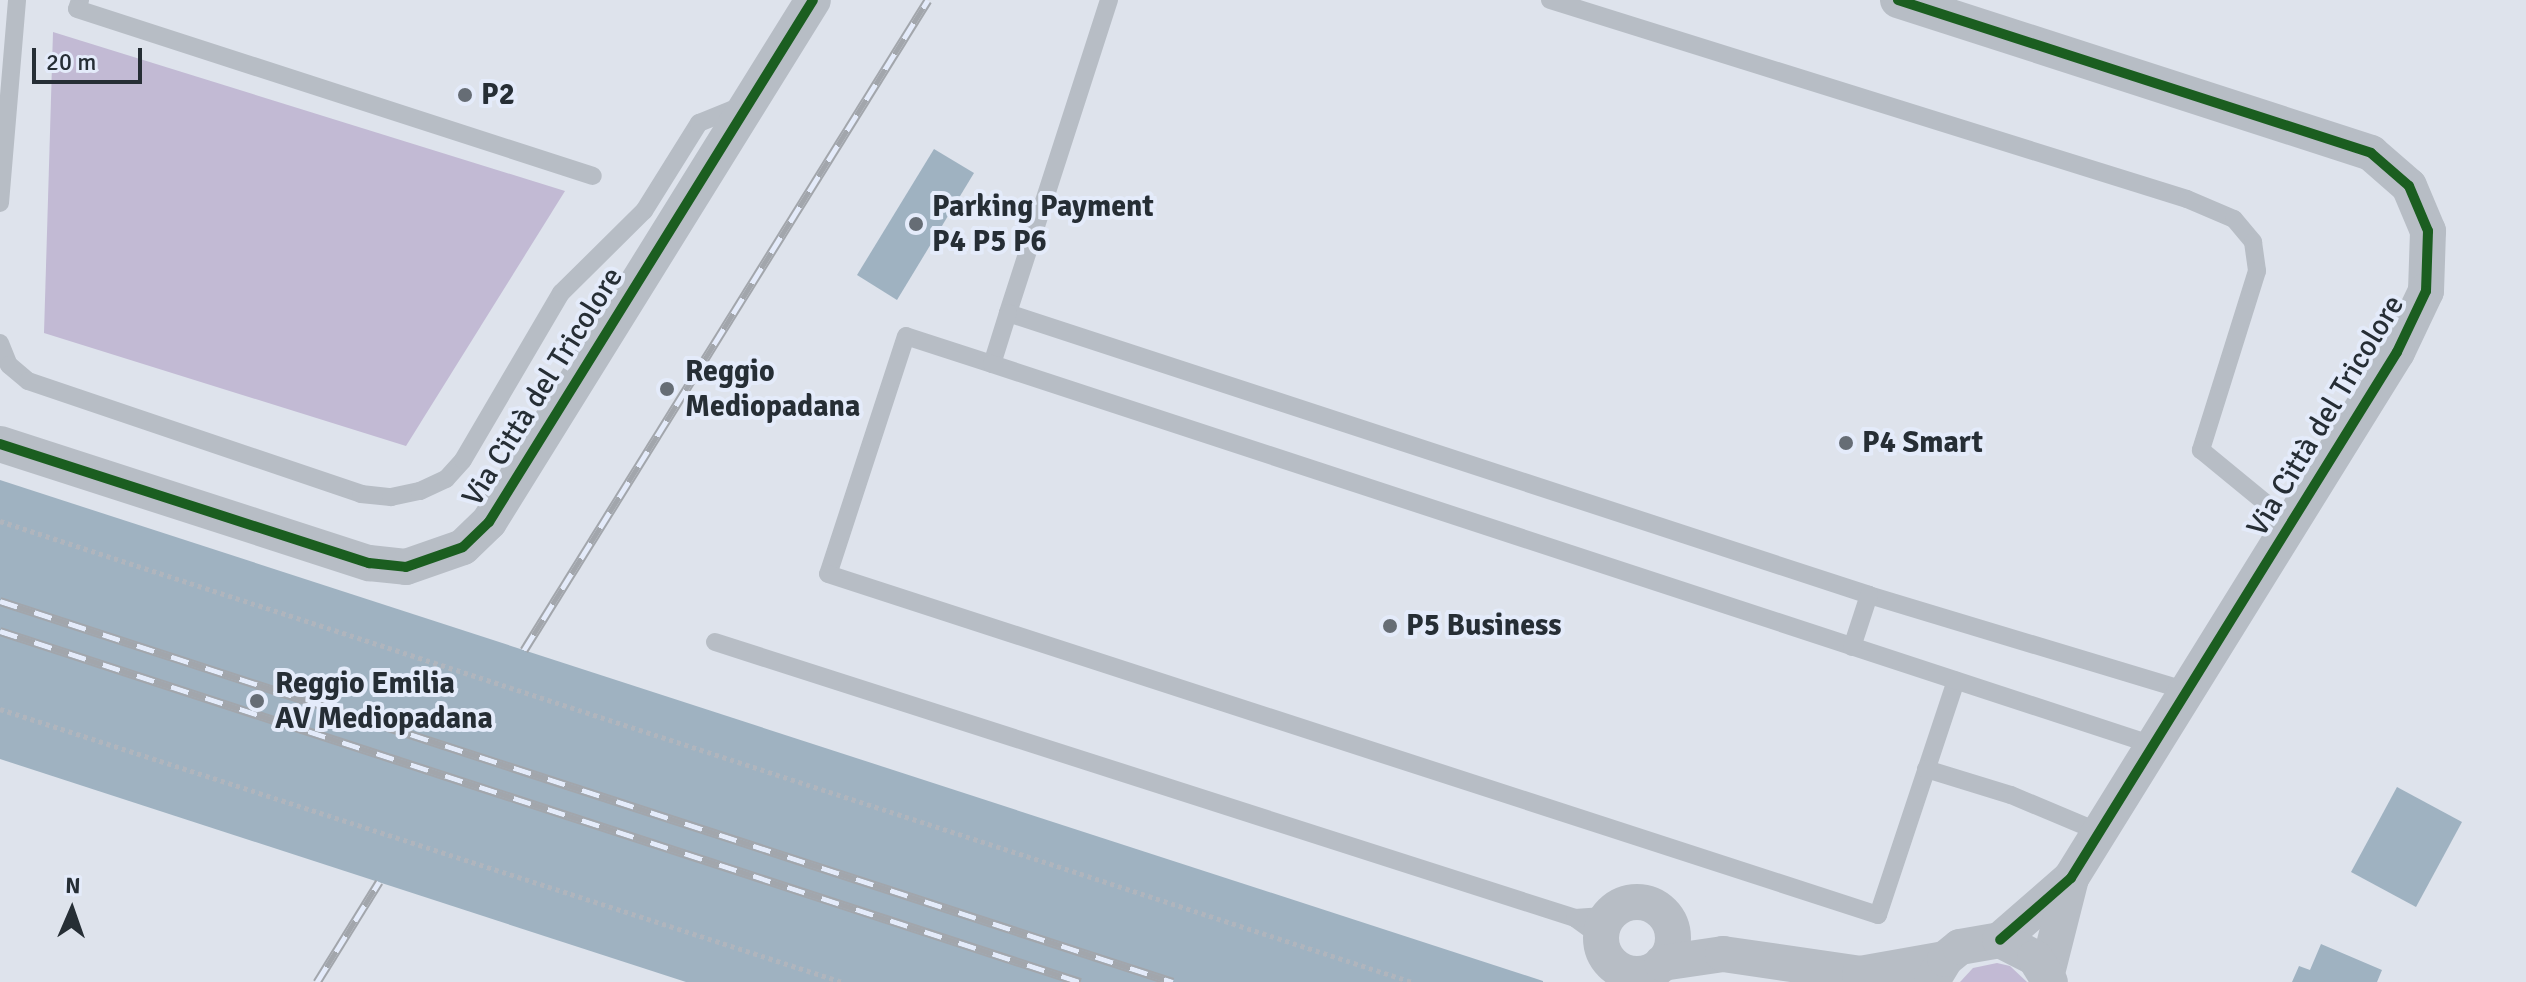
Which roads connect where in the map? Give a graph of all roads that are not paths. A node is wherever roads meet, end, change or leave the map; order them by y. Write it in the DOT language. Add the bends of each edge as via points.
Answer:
graph roads {
  1 [pos="17,0"];
  2 [pos="80,0"];
  3 [pos="813,0"];
  4 [pos="1109,0"];
  5 [pos="1550,0"];
  6 [pos="1898,0"];
  7 [pos="751,102"];
  8 [pos="593,176"];
  9 [pos="0,203"];
  10 [pos="1008,313"];
  11 [pos="0,343"];
  12 [pos="992,364"];
  13 [pos="0,444"];
  14 [pos="2291,524"];
  15 [pos="1869,595"];
  16 [pos="715,642"];
  17 [pos="1852,647"];
  18 [pos="1956,681"];
  19 [pos="2187,691"];
  20 [pos="2153,745"];
  21 [pos="1926,769"];
  22 [pos="2099,832"];
  23 [pos="2071,878"];
  24 [pos="1670,923"];
  25 [pos="2000,940"];
  26 [pos="1614,954"];
  27 [pos="1723,954"];
  28 [pos="1938,971"];
  29 [pos="2048,977"];
  30 [pos="1867,978"];
  1 -- 9 [label="lane"];
  2 -- 8 [label="lane" via="77,9"];
  3 -- 7 [label="street, Via Città del Tricolore"];
  4 -- 10 [label="lane"];
  5 -- 14 [label="lane" via="2187,199 2234,219 2253,242 2257,271 2201,450"];
  6 -- 14 [label="street, Via Città del Tricolore" via="2348,143 2389,165 2409,186 2428,231 2426,291 2397,352"];
  7 -- 11 [label="lane" via="699,123 644,211 585,263 561,293 463,460 446,479 420,491 391,497 361,494 28,381 9,365"];
  7 -- 13 [label="street, Via Città del Tricolore" via="489,522 463,547 433,561 406,567 369,563"];
  10 -- 12 [label="lane"];
  10 -- 15 [label="lane"];
  12 -- 17 [label="lane"];
  12 -- 21 [label="lane" via="906,336 828,574 1878,915"];
  14 -- 19 [label="street, Via Città del Tricolore"];
  15 -- 17 [label="lane"];
  15 -- 19 [label="lane"];
  16 -- 26 [label="lane"];
  17 -- 18 [label="lane"];
  18 -- 20 [label="lane"];
  18 -- 21 [label="lane"];
  19 -- 20 [label="street, Via Città del Tricolore"];
  20 -- 22 [label="street, Via Città del Tricolore"];
  21 -- 22 [label="lane" via="2011,795"];
  22 -- 23 [label="street, Via Città del Tricolore"];
  23 -- 25 [label="street"];
  23 -- 29 [label="street"];
  24 -- 26 [label="street" via="1672,944"];
  24 -- 26 [label="street" via="1646,903 1625,904"];
  24 -- 27 [label="street"];
  25 -- 28 [label="street" via="1970,944"];
  25 -- 29 [label="street" via="2019,945"];
  26 -- 27 [label="street"];
  27 -- 30 [label="street"];
  28 -- 30 [label="street"];
}
